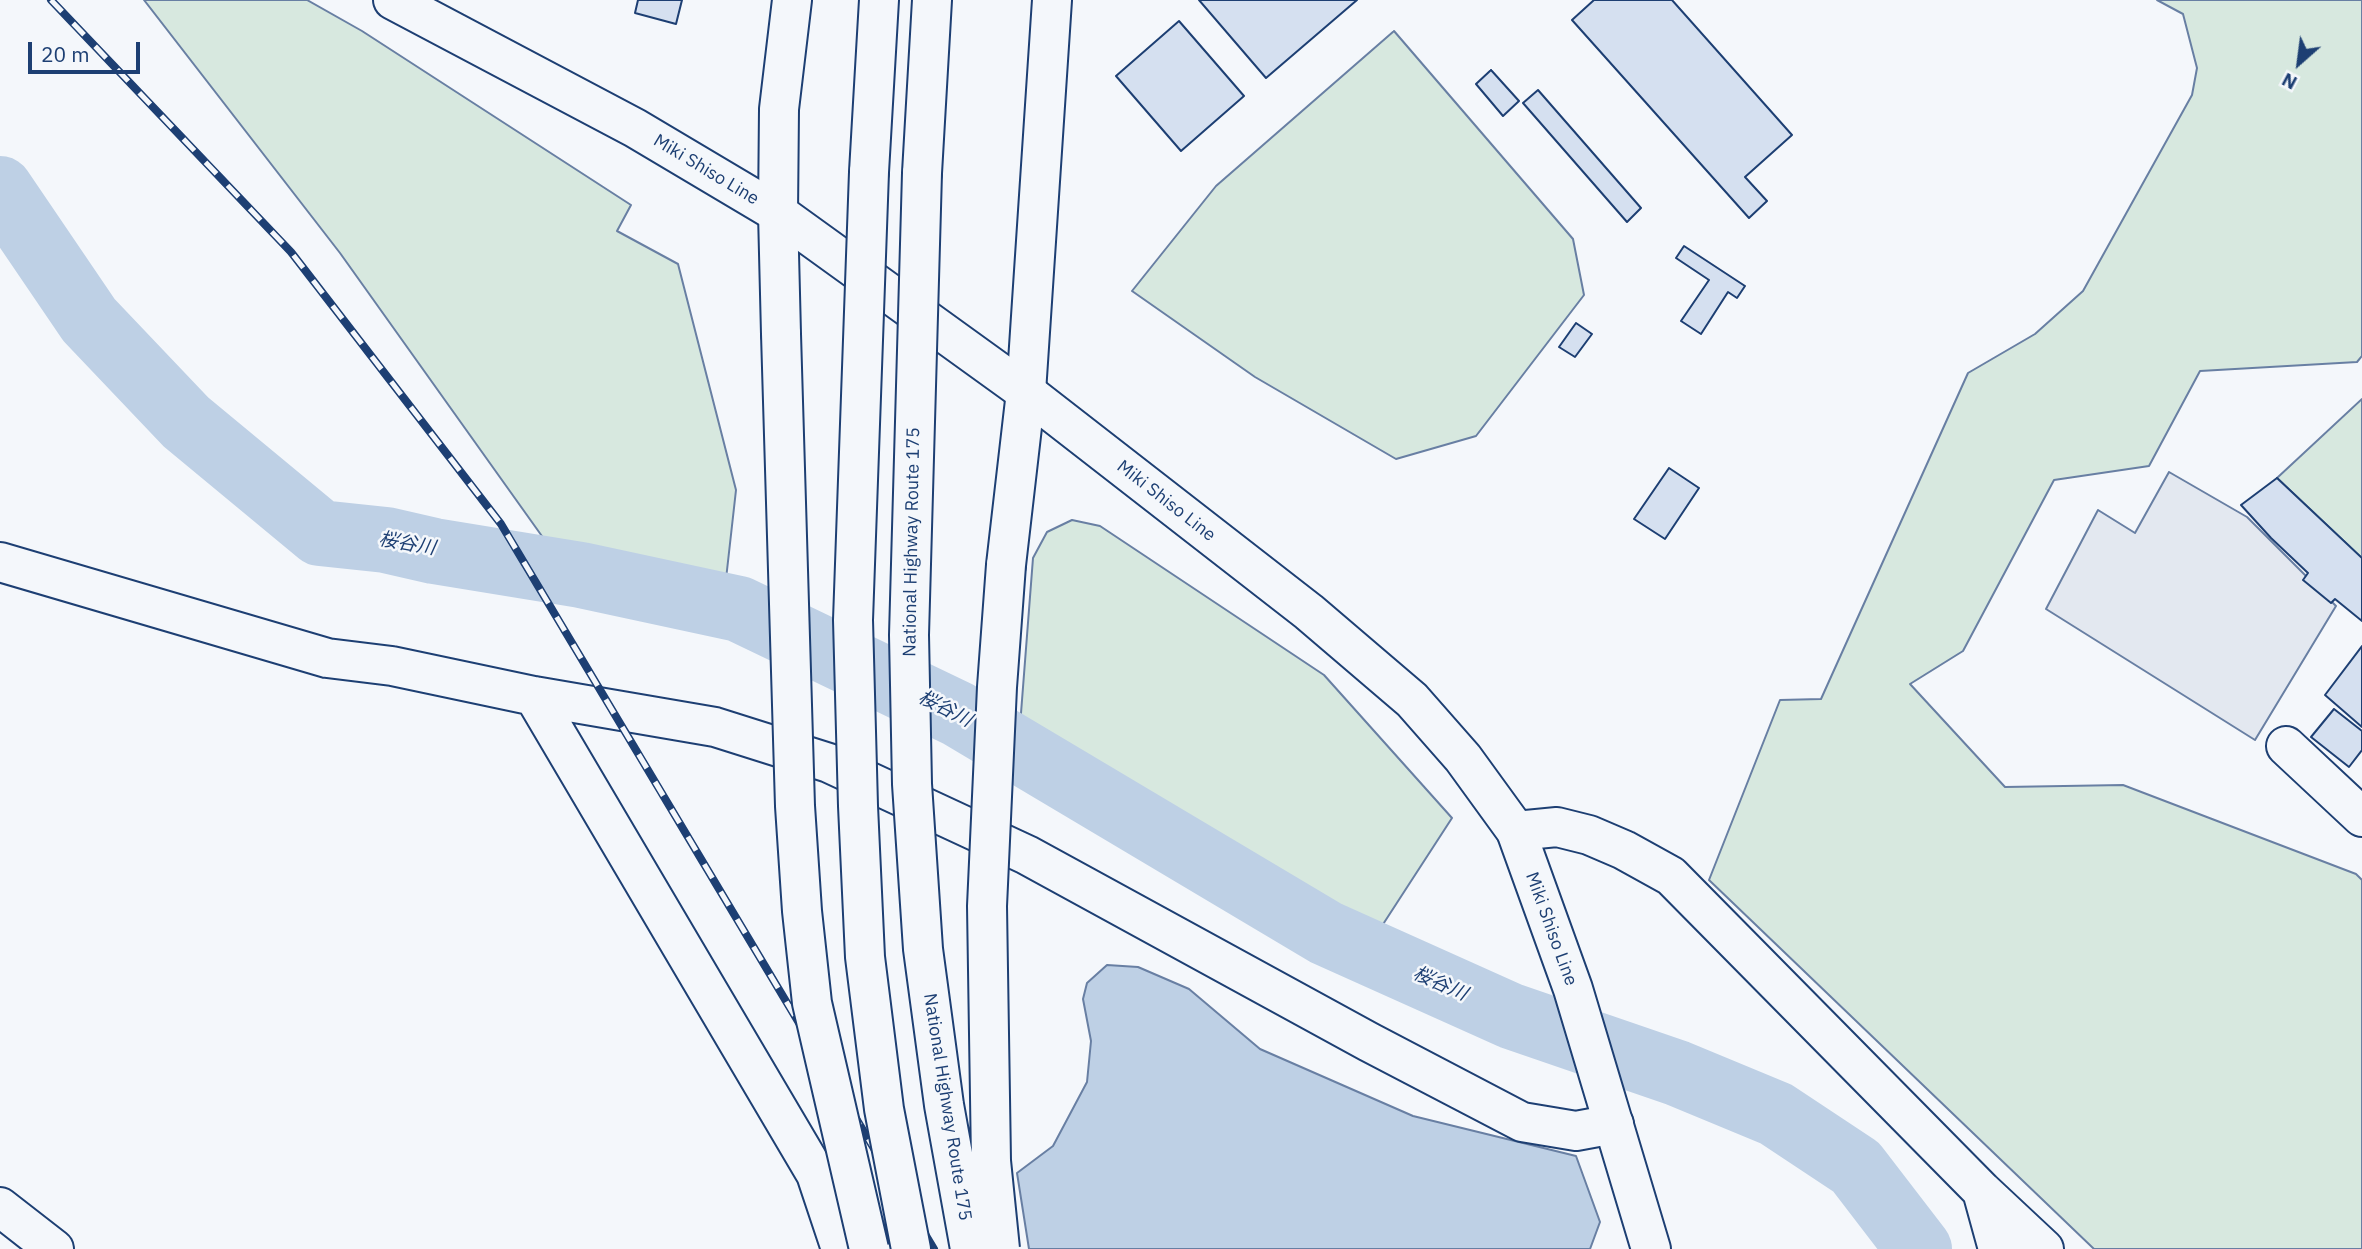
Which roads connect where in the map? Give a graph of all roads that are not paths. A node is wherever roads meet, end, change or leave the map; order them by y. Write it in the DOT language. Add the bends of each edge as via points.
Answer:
graph roads {
  1 [pos="393,0"];
  2 [pos="792,0"];
  3 [pos="879,0"];
  4 [pos="932,0"];
  5 [pos="1052,0"];
  6 [pos="778,213"];
  7 [pos="1026,391"];
  8 [pos="0,562"];
  9 [pos="534,696"];
  10 [pos="2286,747"];
  11 [pos="2362,817"];
  12 [pos="1516,831"];
  13 [pos="1610,1111"];
  14 [pos="1982,1191"];
  15 [pos="0,1208"];
  16 [pos="54,1249"];
  17 [pos="841,1249"];
  18 [pos="869,1249"];
  19 [pos="911,1249"];
  20 [pos="970,1249"];
  21 [pos="1000,1249"];
  22 [pos="1651,1249"];
  23 [pos="1998,1249"];
  24 [pos="2044,1249"];
  1 -- 6 [label="main road, Miki Shiso Line" via="635,128"];
  2 -- 6 [label="main road" via="779,109"];
  3 -- 19 [label="main road, bridge" via="853,621 865,957 884,1109"];
  4 -- 20 [label="main road, National Highway Route 175, bridge" via="922,173 909,635 912,784 923,949"];
  5 -- 7 [label="main road"];
  6 -- 7 [label="main road, Miki Shiso Line"];
  6 -- 18 [label="main road, bridge" via="795,807 804,924 812,1003"];
  7 -- 12 [label="main road, Miki Shiso Line" via="1309,612 1412,700 1463,758"];
  7 -- 21 [label="main road, bridge" via="1006,565 986,906 991,1161"];
  8 -- 9 [label="main road" via="327,658 392,666"];
  9 -- 13 [label="main road" via="715,727 829,763 1027,855 1522,1122 1576,1131"];
  9 -- 17 [label="main road" via="816,1174"];
  10 -- 11 [label="main road"];
  12 -- 13 [label="main road, Miki Shiso Line" via="1573,989"];
  12 -- 14 [label="main road" via="1557,827 1589,835 1671,876"];
  13 -- 22 [label="main road, Miki Shiso Line"];
  14 -- 23 [label="main road"];
  14 -- 24 [label="main road"];
  15 -- 16 [label="main road"];
}
